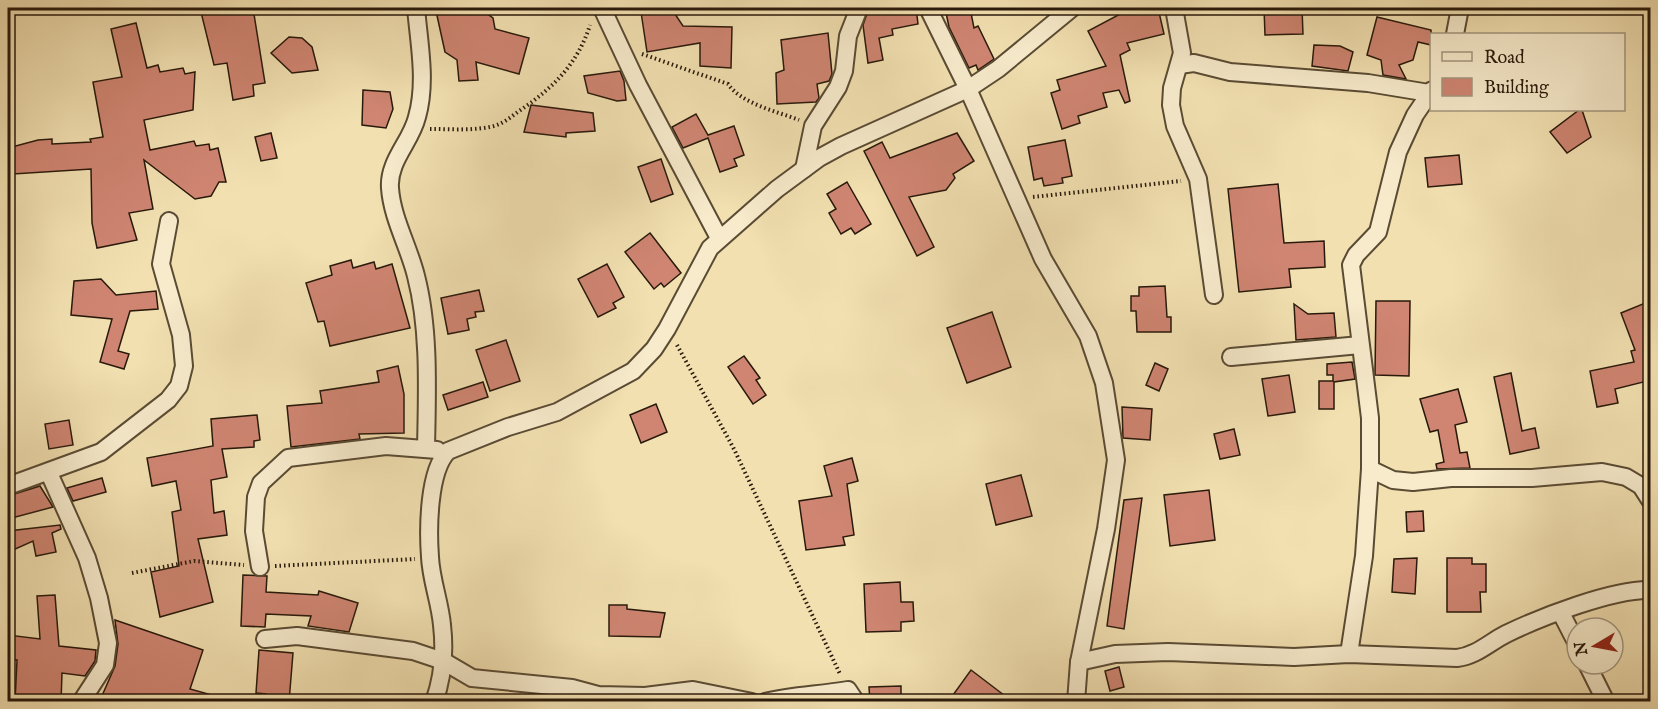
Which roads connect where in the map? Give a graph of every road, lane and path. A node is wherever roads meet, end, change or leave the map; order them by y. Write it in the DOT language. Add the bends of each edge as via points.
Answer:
graph roads {
  1 [pos="416,8"];
  2 [pos="859,8"];
  3 [pos="928,8"];
  4 [pos="1072,8"];
  5 [pos="1174,8"];
  6 [pos="1460,8"];
  7 [pos="597,13"];
  8 [pos="1455,33"];
  9 [pos="621,48"];
  10 [pos="1179,65"];
  11 [pos="968,89"];
  12 [pos="1430,92"];
  13 [pos="813,126"];
  14 [pos="414,130"];
  15 [pos="804,170"];
  16 [pos="1198,179"];
  17 [pos="1014,199"];
  18 [pos="169,221"];
  19 [pos="719,238"];
  20 [pos="1214,294"];
  21 [pos="667,329"];
  22 [pos="1360,345"];
  23 [pos="1231,357"];
  24 [pos="426,449"];
  25 [pos="448,451"];
  26 [pos="1370,469"];
  27 [pos="48,473"];
  28 [pos="8,486"];
  29 [pos="1650,500"];
  30 [pos="430,558"];
  31 [pos="260,567"];
  32 [pos="132,573"];
  33 [pos="1650,590"];
  34 [pos="1561,613"];
  35 [pos="1565,621"];
  36 [pos="265,639"];
  37 [pos="1349,654"];
  38 [pos="443,662"];
  39 [pos="1079,662"];
  40 [pos="1593,676"];
  41 [pos="852,696"];
  42 [pos="81,702"];
  43 [pos="434,702"];
  44 [pos="752,702"];
  45 [pos="765,702"];
  46 [pos="1076,702"];
  47 [pos="1606,702"];
  1 -- 14 [label="street" via="422,73"];
  2 -- 13 [label="street" via="848,36 838,87"];
  3 -- 11 [label="street"];
  4 -- 11 [label="street"];
  5 -- 10 [label="street" via="1182,47"];
  6 -- 8 [label="street"];
  7 -- 9 [label="street"];
  7 -- 14 [label="path" via="569,69 504,122 479,128"];
  9 -- 13 [label="path" via="728,84 733,92 754,103"];
  9 -- 19 [label="street"];
  10 -- 12 [label="street" via="1194,63 1230,72"];
  10 -- 16 [label="street" via="1172,88 1172,115"];
  11 -- 15 [label="street" via="841,146"];
  11 -- 17 [label="street"];
  12 -- 22 [label="street" via="1398,152 1378,232 1351,265"];
  13 -- 15 [label="street"];
  14 -- 24 [label="street" via="394,164 390,190 416,276 423,315"];
  15 -- 19 [label="street"];
  16 -- 17 [label="path"];
  16 -- 20 [label="street"];
  17 -- 39 [label="street" via="1043,260 1088,336 1104,383 1115,453 1106,529"];
  18 -- 27 [label="street" via="161,264 181,336 184,366 179,386 168,400 101,452"];
  19 -- 21 [label="street" via="699,266"];
  21 -- 25 [label="street" via="642,364 609,386 557,412"];
  21 -- 41 [label="path" via="734,449"];
  22 -- 23 [label="street"];
  22 -- 26 [label="street" via="1370,418"];
  24 -- 25 [label="street"];
  24 -- 31 [label="street" via="386,446 288,458 261,483 256,497 254,531"];
  25 -- 30 [label="street" via="437,467 434,482"];
  26 -- 29 [label="street" via="1393,480 1413,482 1602,472 1626,477 1641,486"];
  26 -- 37 [label="street" via="1364,556"];
  27 -- 28 [label="street"];
  27 -- 42 [label="street" via="87,558 108,643 105,665"];
  30 -- 31 [label="path"];
  30 -- 38 [label="street" via="442,623"];
  31 -- 32 [label="path" via="194,561"];
  33 -- 34 [label="street" via="1621,591"];
  34 -- 35 [label="street"];
  34 -- 37 [label="street" via="1505,634 1463,657"];
  36 -- 38 [label="street" via="297,636 414,651"];
  37 -- 39 [label="street" via="1294,657 1158,652 1115,654"];
  38 -- 43 [label="street"];
  38 -- 44 [label="street" via="472,678 572,688 598,695 645,696 693,690"];
  39 -- 46 [label="street"];
  40 -- 47 [label="street"];
  41 -- 45 [label="street" via="795,695"];
}
